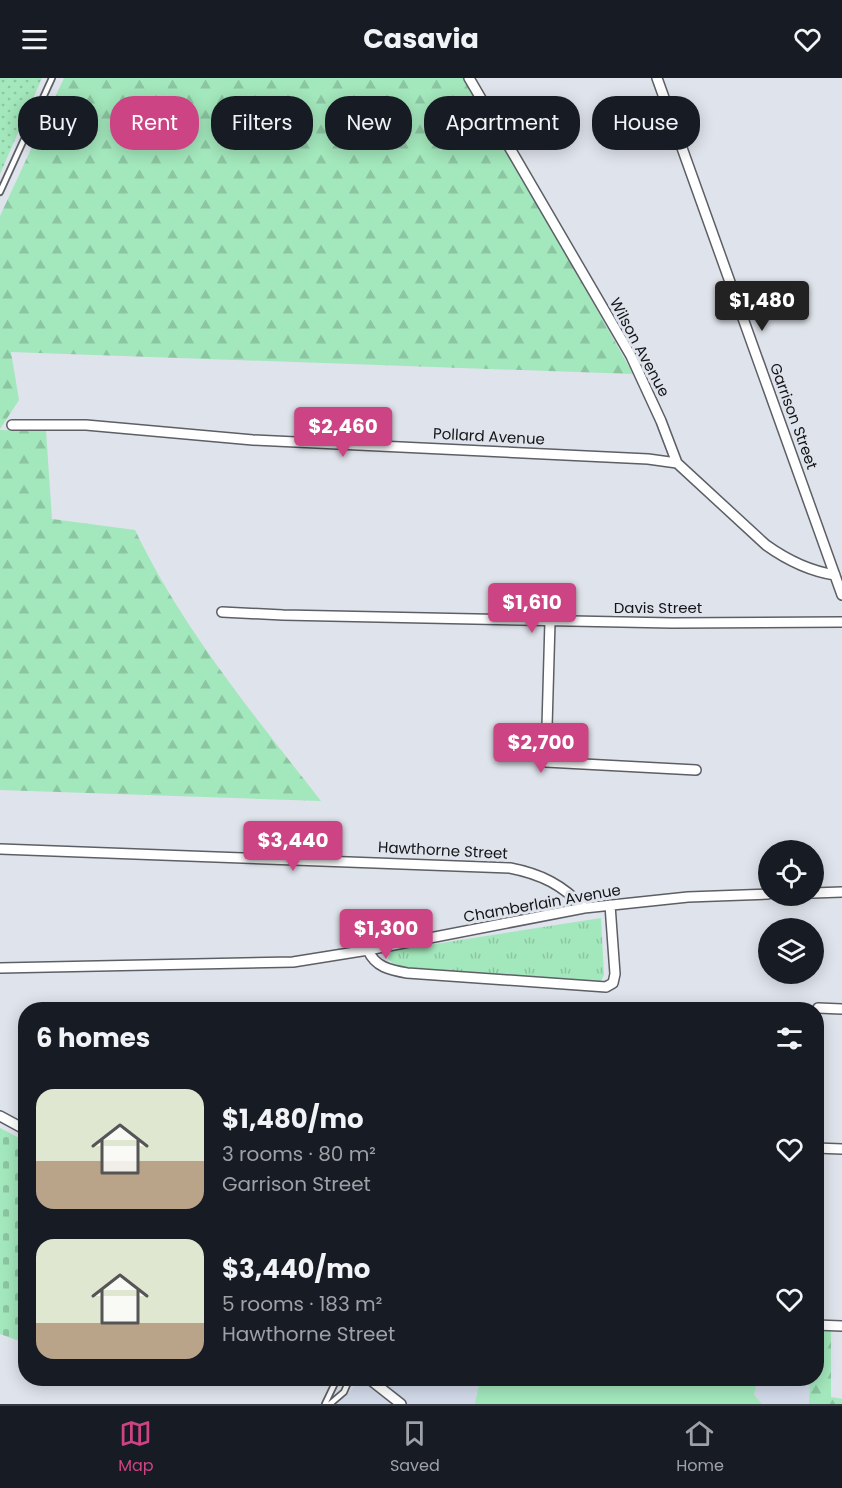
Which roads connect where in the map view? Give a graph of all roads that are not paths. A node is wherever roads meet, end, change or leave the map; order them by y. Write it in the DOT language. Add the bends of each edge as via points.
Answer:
graph roads {
  1 [pos="52,78"];
  2 [pos="469,78"];
  3 [pos="657,78"];
  4 [pos="0,192"];
  5 [pos="12,425"];
  6 [pos="677,463"];
  7 [pos="835,575"];
  8 [pos="842,595"];
  9 [pos="222,612"];
  10 [pos="550,621"];
  11 [pos="842,622"];
  12 [pos="696,770"];
  13 [pos="0,849"];
  14 [pos="842,892"];
  15 [pos="824,893"];
  16 [pos="758,894"];
  17 [pos="610,905"];
  18 [pos="585,908"];
  19 [pos="368,950"];
  20 [pos="0,968"];
  21 [pos="824,1008"];
  22 [pos="842,1010"];
  23 [pos="0,1116"];
  24 [pos="18,1125"];
  25 [pos="824,1148"];
  26 [pos="842,1149"];
  27 [pos="824,1325"];
  28 [pos="842,1326"];
  29 [pos="333,1386"];
  30 [pos="347,1386"];
  31 [pos="379,1386"];
  32 [pos="325,1404"];
  33 [pos="330,1404"];
  34 [pos="401,1404"];
  1 -- 4 [label="lane"];
  2 -- 6 [label="street, Wilson Avenue" via="630,356"];
  3 -- 7 [label="street, Garrison Street"];
  5 -- 6 [label="street, Pollard Avenue" via="86,425 253,440"];
  6 -- 7 [label="street, Wilson Avenue" via="766,545 816,572"];
  7 -- 8 [label="street, Garrison Street"];
  9 -- 10 [label="street, Davis Street"];
  10 -- 11 [label="street, Davis Street"];
  10 -- 12 [label="street" via="546,762"];
  13 -- 18 [label="street, Hawthorne Street" via="510,868 546,878"];
  14 -- 15 [label="street"];
  16 -- 17 [label="street, Chamberlain Avenue"];
  17 -- 18 [label="street, Chamberlain Avenue"];
  17 -- 19 [label="street" via="615,974 613,983 606,987 407,973 378,964"];
  18 -- 19 [label="street, Chamberlain Avenue"];
  19 -- 20 [label="street, Chamberlain Avenue" via="255,964"];
  21 -- 22 [label="street"];
  23 -- 24 [label="street"];
  25 -- 26 [label="street"];
  27 -- 28 [label="street"];
  29 -- 32 [label="lane"];
  30 -- 33 [label="lane"];
  31 -- 34 [label="street"];
}
